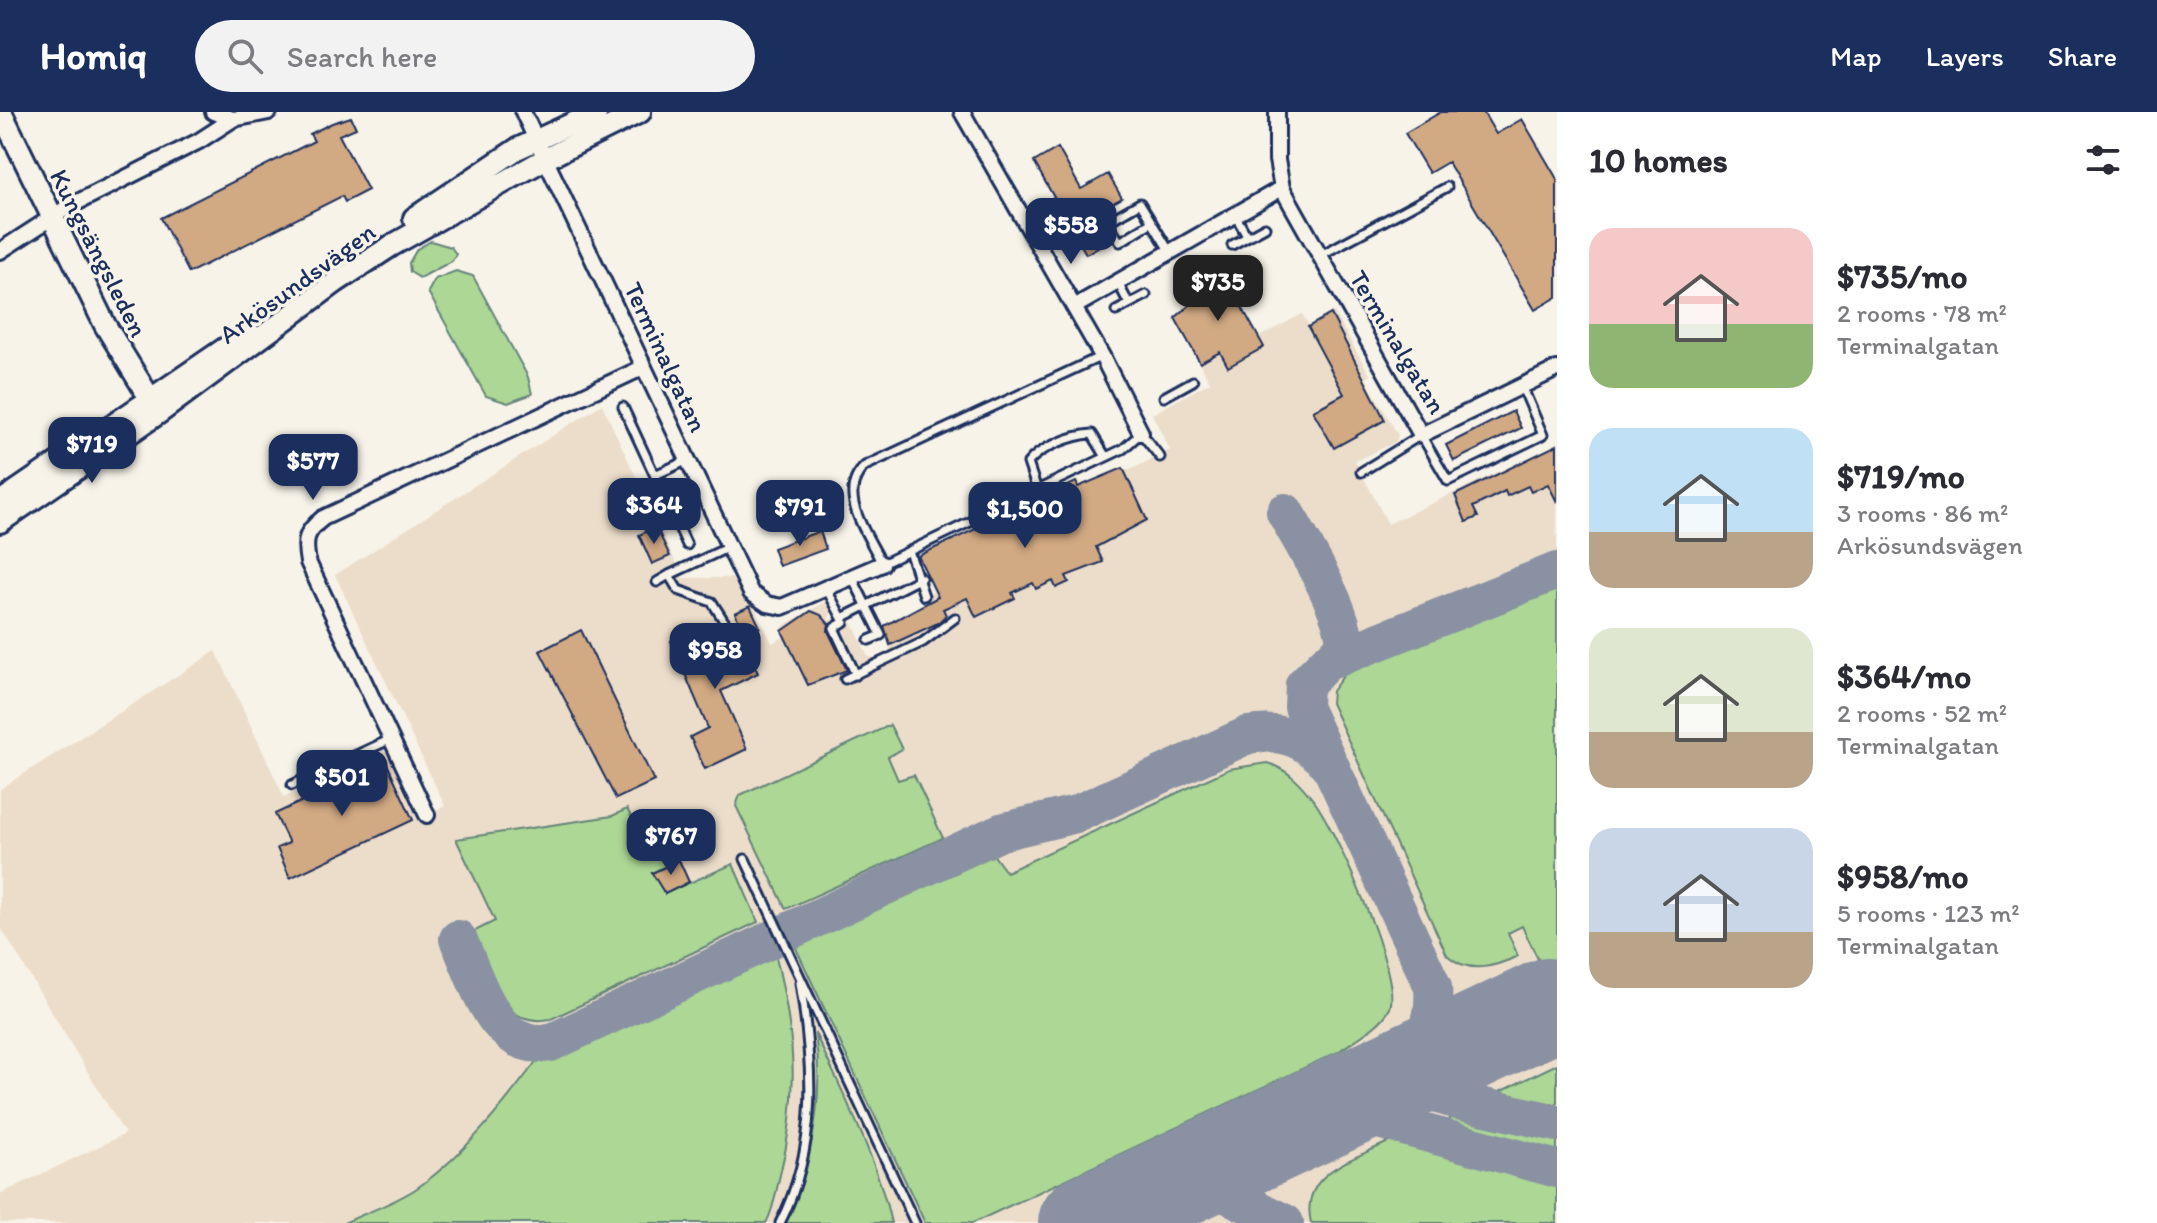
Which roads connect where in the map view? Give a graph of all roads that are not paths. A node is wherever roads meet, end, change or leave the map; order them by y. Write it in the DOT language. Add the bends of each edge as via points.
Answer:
graph roads {
  1 [pos="1,112"];
  2 [pos="213,112"];
  3 [pos="269,112"];
  4 [pos="523,112"];
  5 [pos="597,112"];
  6 [pos="640,112"];
  7 [pos="962,112"];
  8 [pos="1277,112"];
  9 [pos="233,119"];
  10 [pos="536,139"];
  11 [pos="545,159"];
  12 [pos="1447,187"];
  13 [pos="1282,188"];
  14 [pos="1235,215"];
  15 [pos="51,218"];
  16 [pos="1152,222"];
  17 [pos="1265,227"];
  18 [pos="1247,236"];
  19 [pos="1232,245"];
  20 [pos="0,251"];
  21 [pos="1170,252"];
  22 [pos="1319,256"];
  23 [pos="1118,283"];
  24 [pos="1146,295"];
  25 [pos="1129,304"];
  26 [pos="1074,307"];
  27 [pos="1116,311"];
  28 [pos="1102,356"];
  29 [pos="644,367"];
  30 [pos="1557,369"];
  31 [pos="1193,381"];
  32 [pos="1522,386"];
  33 [pos="1164,397"];
  34 [pos="154,406"];
  35 [pos="623,407"];
  36 [pos="1141,433"];
  37 [pos="1421,435"];
  38 [pos="1106,457"];
  39 [pos="1160,457"];
  40 [pos="688,460"];
  41 [pos="1361,472"];
  42 [pos="655,475"];
  43 [pos="1037,490"];
  44 [pos="0,502"];
  45 [pos="0,522"];
  46 [pos="687,545"];
  47 [pos="729,547"];
  48 [pos="909,551"];
  49 [pos="882,564"];
  50 [pos="669,575"];
  51 [pos="852,577"];
  52 [pos="921,578"];
  53 [pos="657,582"];
  54 [pos="826,588"];
  55 [pos="924,596"];
  56 [pos="866,605"];
  57 [pos="842,618"];
  58 [pos="955,618"];
  59 [pos="729,629"];
  60 [pos="869,640"];
  61 [pos="856,675"];
  62 [pos="845,679"];
  63 [pos="391,739"];
  64 [pos="292,785"];
  65 [pos="427,815"];
  66 [pos="745,859"];
  67 [pos="798,971"];
  68 [pos="780,1223"];
  69 [pos="915,1223"];
  1 -- 15 [label="main road, Kungsängsleden"];
  2 -- 9 [label="street"];
  3 -- 9 [label="street"];
  4 -- 10 [label="street, Terminalgatan"];
  5 -- 10 [label="main road, Arkösundsvägen"];
  6 -- 11 [label="main road, Arkösundsvägen"];
  7 -- 26 [label="street"];
  8 -- 13 [label="street, Terminalgatan"];
  9 -- 15 [label="street"];
  10 -- 11 [label="street, Terminalgatan"];
  10 -- 34 [label="main road, Arkösundsvägen" via="459,186"];
  11 -- 29 [label="street, Terminalgatan"];
  11 -- 34 [label="main road, Arkösundsvägen" via="358,268"];
  12 -- 22 [label="lane"];
  13 -- 14 [label="street"];
  13 -- 22 [label="street, Terminalgatan"];
  14 -- 18 [label="lane"];
  14 -- 21 [label="street"];
  15 -- 20 [label="street"];
  15 -- 34 [label="main road, Kungsängsleden" via="105,325"];
  16 -- 16 [label="lane" via="1140,203 1107,222 1120,242"];
  16 -- 21 [label="lane"];
  17 -- 18 [label="lane"];
  18 -- 19 [label="lane"];
  21 -- 23 [label="street"];
  22 -- 37 [label="street, Terminalgatan"];
  23 -- 25 [label="lane"];
  23 -- 26 [label="street"];
  24 -- 25 [label="lane"];
  25 -- 27 [label="lane"];
  26 -- 28 [label="street"];
  28 -- 36 [label="street"];
  28 -- 49 [label="lane" via="865,466 852,488 857,513"];
  29 -- 40 [label="street, Terminalgatan"];
  29 -- 63 [label="street" via="309,529 304,542 308,562"];
  30 -- 32 [label="street, Terminalgatan"];
  31 -- 33 [label="lane"];
  32 -- 37 [label="street, Terminalgatan"];
  32 -- 37 [label="lane" via="1543,435 1475,468 1448,481"];
  34 -- 44 [label="main road, Arkösundsvägen"];
  34 -- 45 [label="main road, Arkösundsvägen"];
  35 -- 42 [label="lane"];
  36 -- 38 [label="lane, Terminalgatan"];
  36 -- 39 [label="lane"];
  37 -- 41 [label="lane"];
  38 -- 43 [label="lane, Terminalgatan"];
  38 -- 43 [label="lane" via="1092,434 1034,455 1028,463"];
  40 -- 42 [label="lane"];
  40 -- 47 [label="street, Terminalgatan"];
  42 -- 46 [label="lane"];
  43 -- 48 [label="lane, Terminalgatan"];
  47 -- 50 [label="lane"];
  47 -- 54 [label="street, Terminalgatan" via="751,593 767,604 782,607"];
  48 -- 49 [label="lane, Terminalgatan"];
  48 -- 52 [label="lane"];
  49 -- 51 [label="street, Terminalgatan"];
  50 -- 53 [label="lane"];
  50 -- 59 [label="lane" via="678,590 712,602"];
  51 -- 54 [label="street, Terminalgatan"];
  51 -- 56 [label="lane"];
  52 -- 55 [label="lane"];
  52 -- 56 [label="lane"];
  54 -- 57 [label="lane"];
  56 -- 57 [label="lane"];
  56 -- 60 [label="lane" via="881,635"];
  57 -- 61 [label="lane" via="844,622 834,628"];
  58 -- 61 [label="lane" via="923,642"];
  61 -- 62 [label="lane"];
  63 -- 64 [label="lane"];
  63 -- 65 [label="street"];
  66 -- 67 [label="lane"];
  67 -- 68 [label="lane" via="812,1087 799,1172"];
  67 -- 69 [label="lane"];
}
